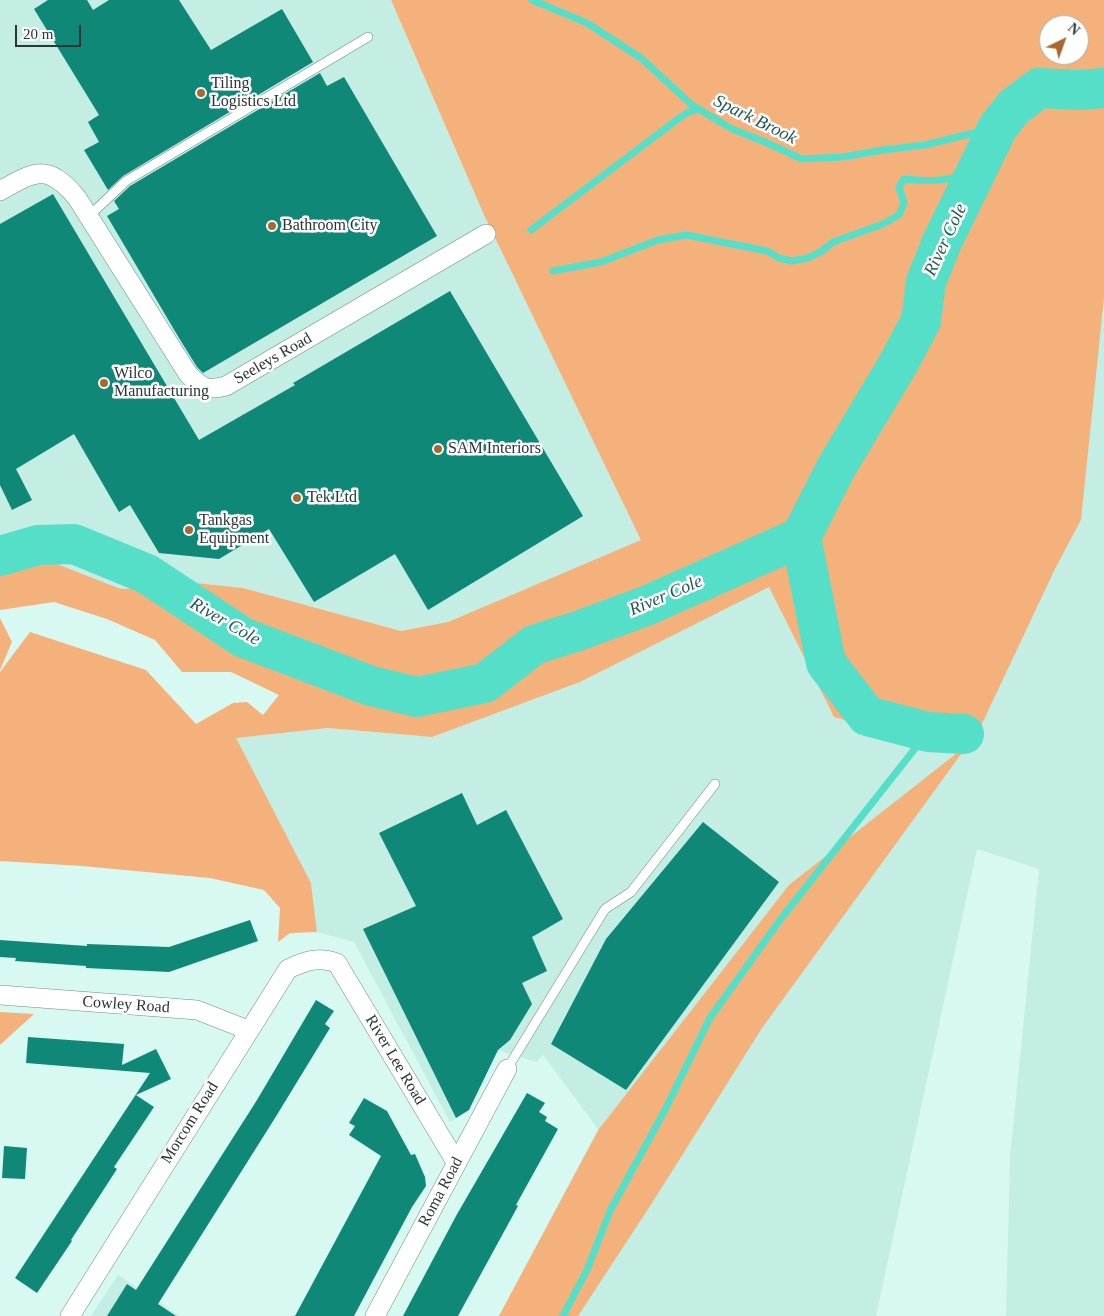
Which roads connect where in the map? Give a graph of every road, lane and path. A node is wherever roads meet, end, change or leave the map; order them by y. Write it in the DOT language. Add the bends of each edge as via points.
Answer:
graph roads {
  1 [pos="368,37"];
  2 [pos="0,191"];
  3 [pos="89,216"];
  4 [pos="486,234"];
  5 [pos="715,784"];
  6 [pos="331,960"];
  7 [pos="0,996"];
  8 [pos="248,1030"];
  9 [pos="507,1069"];
  10 [pos="456,1162"];
  11 [pos="70,1316"];
  12 [pos="375,1316"];
  1 -- 3 [label="lane" via="126,181"];
  2 -- 3 [label="street, Seeleys Road" via="26,176 41,173 67,186"];
  3 -- 4 [label="street, Seeleys Road" via="188,374 205,388 214,389 226,386"];
  5 -- 9 [label="lane" via="631,892 605,909"];
  6 -- 8 [label="street, Morcom Road" via="308,960 288,969"];
  6 -- 10 [label="street, River Lee Road" via="338,963"];
  7 -- 8 [label="street, Cowley Road" via="197,1010"];
  8 -- 11 [label="street, Morcom Road"];
  9 -- 10 [label="street, Roma Road"];
  10 -- 12 [label="street, Roma Road"];
}
